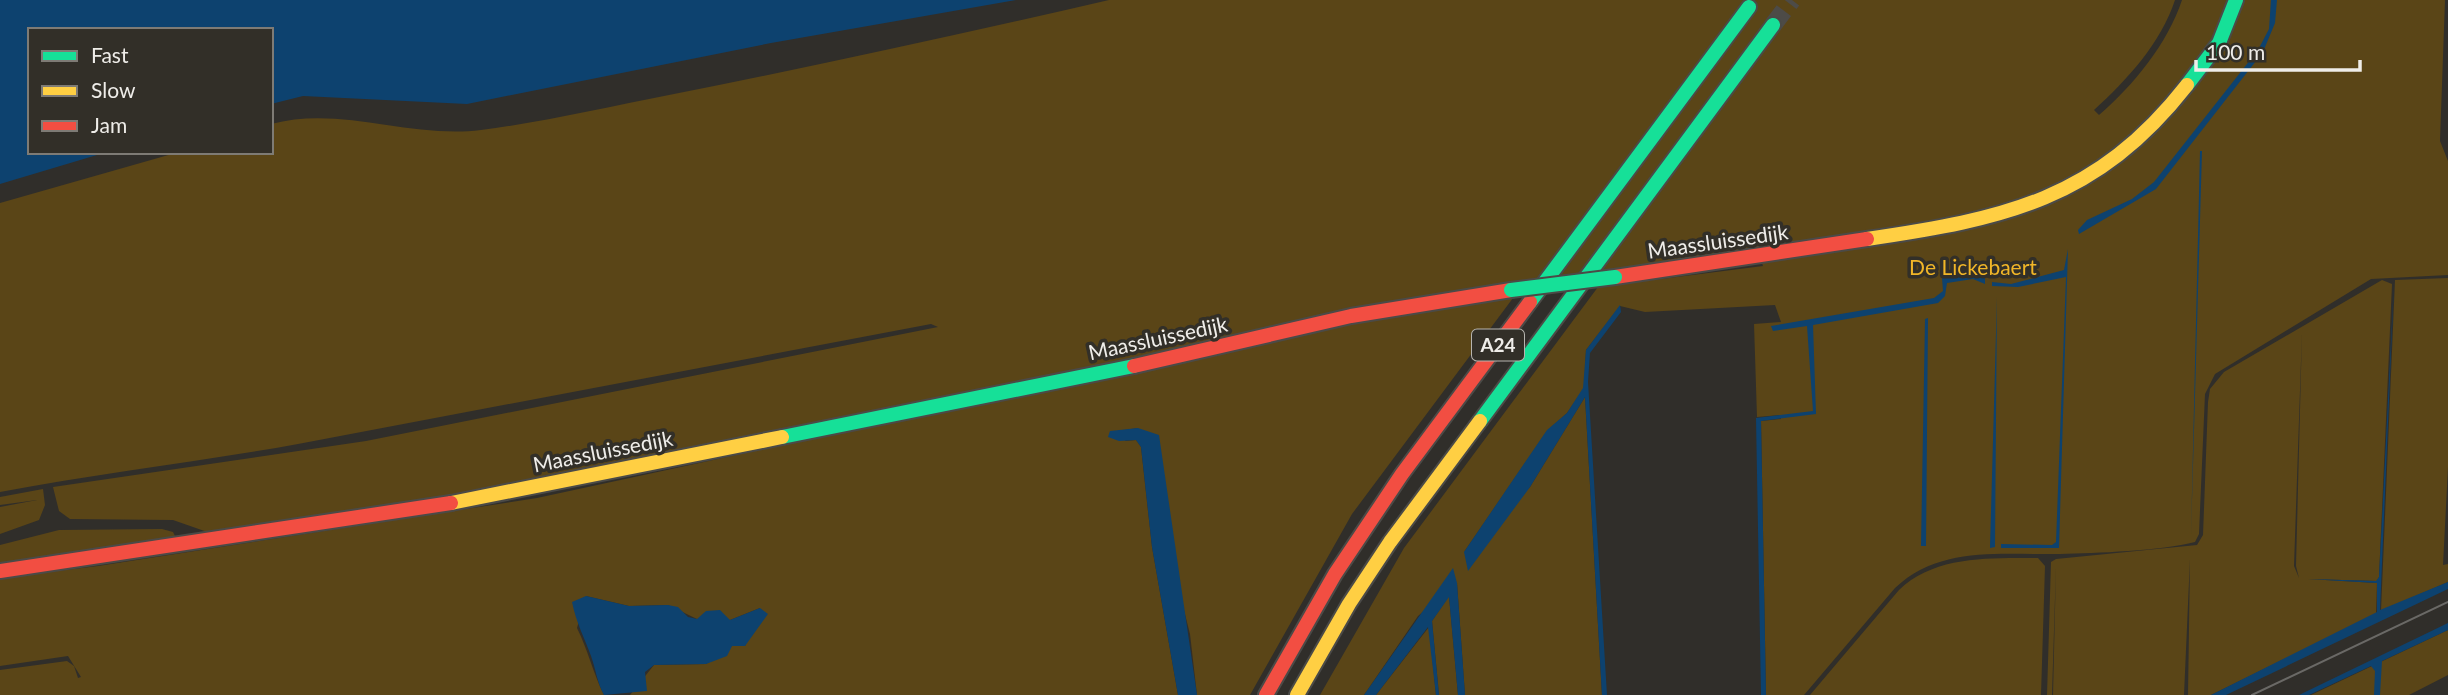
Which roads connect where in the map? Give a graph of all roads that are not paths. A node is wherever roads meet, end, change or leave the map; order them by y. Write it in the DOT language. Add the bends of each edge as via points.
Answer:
graph roads {
  1 [pos="2236,0"];
  2 [pos="1749,7"];
  3 [pos="1773,25"];
  4 [pos="0,571"];
  5 [pos="1266,695"];
  6 [pos="1297,695"];
  1 -- 4 [label="main road, Maassluissedijk, bridge" via="2219,43 2161,118 2104,167 2013,212 1930,230 1351,316 1211,351 469,500"];
  2 -- 5 [label="main road, A24" via="1402,474 1335,574"];
  3 -- 6 [label="main road, A24" via="1390,542"];
}
